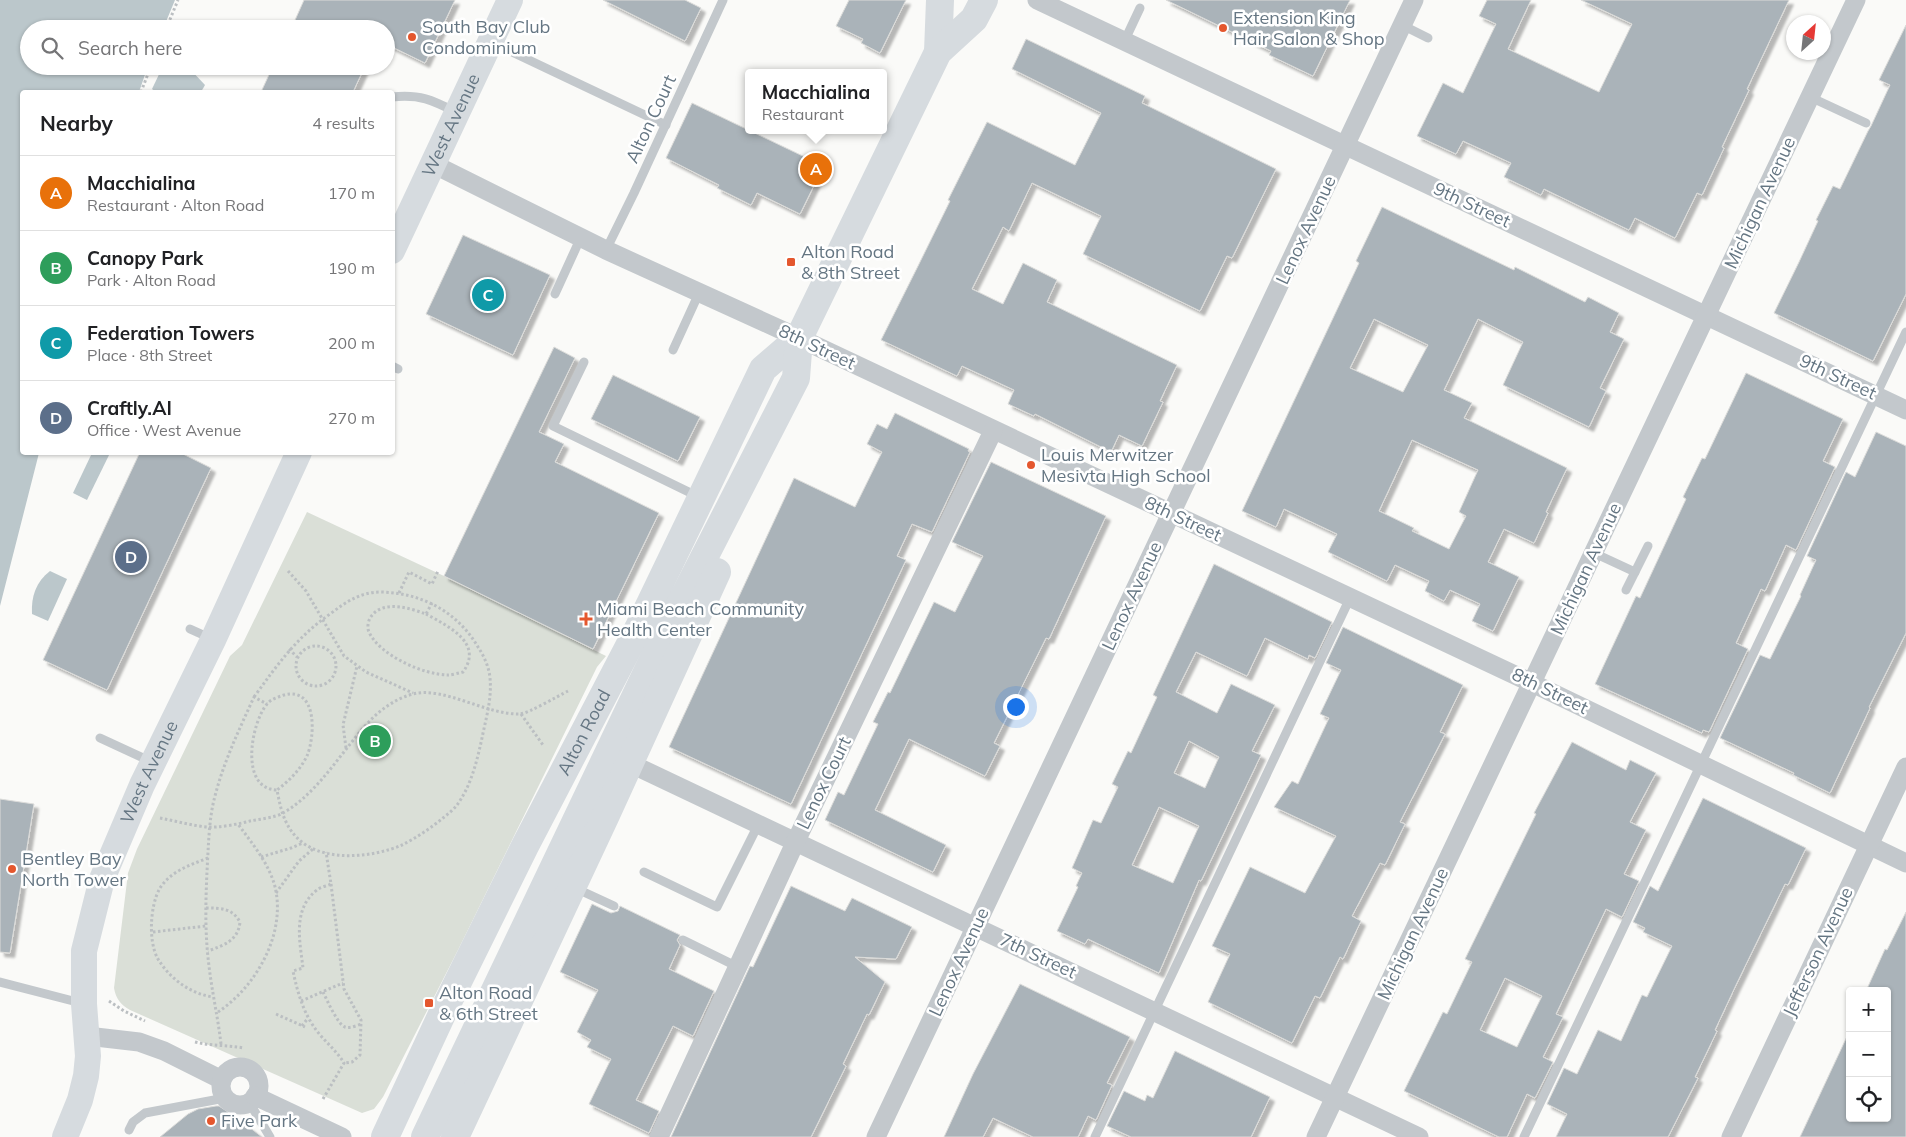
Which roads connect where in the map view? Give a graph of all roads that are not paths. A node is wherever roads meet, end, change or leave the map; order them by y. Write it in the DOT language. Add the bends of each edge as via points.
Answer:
graph roads {
  1 [pos="509,0"];
  2 [pos="723,0"];
  3 [pos="940,0"];
  4 [pos="984,0"];
  5 [pos="1037,0"];
  6 [pos="1414,0"];
  7 [pos="1856,0"];
  8 [pos="1140,8"];
  9 [pos="1402,25"];
  10 [pos="1428,38"];
  11 [pos="491,42"];
  12 [pos="1124,42"];
  13 [pos="938,52"];
  14 [pos="1810,97"];
  15 [pos="395,98"];
  16 [pos="457,113"];
  17 [pos="1866,123"];
  18 [pos="666,125"];
  19 [pos="1346,146"];
  20 [pos="433,164"];
  21 [pos="581,237"];
  22 [pos="395,245"];
  23 [pos="606,250"];
  24 [pos="699,293"];
  25 [pos="555,294"];
  26 [pos="1706,315"];
  27 [pos="1906,332"];
  28 [pos="799,338"];
  29 [pos="673,350"];
  30 [pos="584,362"];
  31 [pos="1876,395"];
  32 [pos="1906,410"];
  33 [pos="993,430"];
  34 [pos="297,455"];
  35 [pos="702,498"];
  36 [pos="1171,514"];
  37 [pos="1648,546"];
  38 [pos="1594,553"];
  39 [pos="1635,572"];
  40 [pos="1626,590"];
  41 [pos="1350,598"];
  42 [pos="1532,683"];
  43 [pos="100,738"];
  44 [pos="153,762"];
  45 [pos="629,763"];
  46 [pos="1700,764"];
  47 [pos="1906,767"];
  48 [pos="758,825"];
  49 [pos="795,843"];
  50 [pos="1869,846"];
  51 [pos="1906,863"];
  52 [pos="644,872"];
  53 [pos="573,887"];
  54 [pos="614,906"];
  55 [pos="975,927"];
  56 [pos="683,940"];
  57 [pos="738,967"];
  58 [pos="0,982"];
  59 [pos="84,1004"];
  60 [pos="1155,1011"];
  61 [pos="87,1036"];
  62 [pos="222,1080"];
  63 [pos="1336,1097"];
  64 [pos="225,1098"];
  65 [pos="252,1099"];
  66 [pos="130,1130"];
  67 [pos="390,1133"];
  68 [pos="65,1137"];
  69 [pos="270,1137"];
  70 [pos="342,1137"];
  71 [pos="425,1137"];
  72 [pos="455,1137"];
  73 [pos="659,1137"];
  74 [pos="876,1137"];
  75 [pos="1095,1137"];
  76 [pos="1316,1137"];
  77 [pos="1419,1137"];
  78 [pos="1524,1137"];
  79 [pos="1731,1137"];
  1 -- 11 [label="street, West Avenue"];
  2 -- 18 [label="lane, Alton Court"];
  3 -- 13 [label="highway, Alton Road"];
  4 -- 13 [label="highway, Alton Road" via="974,19"];
  5 -- 12 [label="street, 9th Street"];
  6 -- 9 [label="street, Lenox Avenue"];
  7 -- 14 [label="street, Michigan Avenue"];
  8 -- 12 [label="lane"];
  9 -- 10 [label="lane"];
  9 -- 19 [label="street, Lenox Avenue"];
  11 -- 16 [label="street, West Avenue"];
  11 -- 18 [label="lane"];
  12 -- 19 [label="street, 9th Street"];
  13 -- 28 [label="highway, Alton Road" via="895,129"];
  14 -- 17 [label="lane"];
  14 -- 26 [label="street, Michigan Avenue"];
  15 -- 16 [label="lane" via="410,95 428,98"];
  16 -- 20 [label="street, West Avenue"];
  18 -- 23 [label="lane, Alton Court"];
  19 -- 26 [label="street, 9th Street"];
  19 -- 36 [label="street, Lenox Avenue"];
  20 -- 21 [label="street, 8th Street"];
  20 -- 22 [label="street, West Avenue"];
  21 -- 23 [label="street, 8th Street"];
  21 -- 25 [label="lane"];
  23 -- 24 [label="street, 8th Street"];
  24 -- 28 [label="street, 8th Street"];
  24 -- 29 [label="lane"];
  26 -- 31 [label="street, 9th Street"];
  26 -- 38 [label="street, Michigan Avenue"];
  27 -- 31 [label="lane"];
  28 -- 33 [label="street, 8th Street"];
  28 -- 35 [label="highway, Alton Road" via="763,369"];
  28 -- 45 [label="highway" via="805,384"];
  28 -- 71 [label="highway" via="796,378 670,624"];
  30 -- 35 [label="lane" via="554,426"];
  31 -- 32 [label="street, 9th Street"];
  31 -- 46 [label="lane"];
  33 -- 36 [label="street, 8th Street"];
  33 -- 49 [label="street, Lenox Court"];
  34 -- 44 [label="street, West Avenue" via="202,634"];
  35 -- 67 [label="highway, Alton Road" via="525,846"];
  36 -- 41 [label="street, 8th Street"];
  36 -- 55 [label="street, Lenox Avenue"];
  37 -- 39 [label="lane"];
  38 -- 39 [label="lane"];
  38 -- 42 [label="street, Michigan Avenue"];
  39 -- 40 [label="lane"];
  41 -- 42 [label="street, 8th Street"];
  41 -- 60 [label="lane"];
  42 -- 46 [label="street, 8th Street"];
  42 -- 63 [label="street, Michigan Avenue"];
  43 -- 44 [label="lane"];
  44 -- 59 [label="street, West Avenue" via="102,879 84,951"];
  45 -- 48 [label="street, 7th Street"];
  45 -- 53 [label="highway"];
  46 -- 50 [label="street, 8th Street"];
  46 -- 78 [label="lane"];
  47 -- 50 [label="street, Jefferson Avenue"];
  48 -- 49 [label="street, 7th Street"];
  48 -- 52 [label="lane" via="717,907"];
  49 -- 55 [label="street, 7th Street"];
  49 -- 57 [label="street, Lenox Court"];
  50 -- 51 [label="street, 8th Street"];
  50 -- 79 [label="street, Jefferson Avenue"];
  53 -- 54 [label="lane"];
  53 -- 72 [label="highway"];
  55 -- 60 [label="street, 7th Street"];
  55 -- 74 [label="street, Lenox Avenue"];
  56 -- 57 [label="lane"];
  57 -- 73 [label="street, Lenox Court"];
  58 -- 59 [label="lane"];
  59 -- 61 [label="street, West Avenue"];
  60 -- 63 [label="street, 7th Street"];
  60 -- 75 [label="lane"];
  61 -- 62 [label="street" via="139,1042"];
  61 -- 68 [label="street, West Avenue" via="86,1076"];
  62 -- 64 [label="street" via="220,1086"];
  62 -- 65 [label="street" via="234,1068 251,1071 258,1086"];
  63 -- 76 [label="street, Michigan Avenue"];
  63 -- 77 [label="street, 7th Street"];
  64 -- 65 [label="street" via="236,1104"];
  64 -- 66 [label="lane" via="145,1113 133,1122"];
  65 -- 69 [label="lane"];
  65 -- 70 [label="street"];
}
